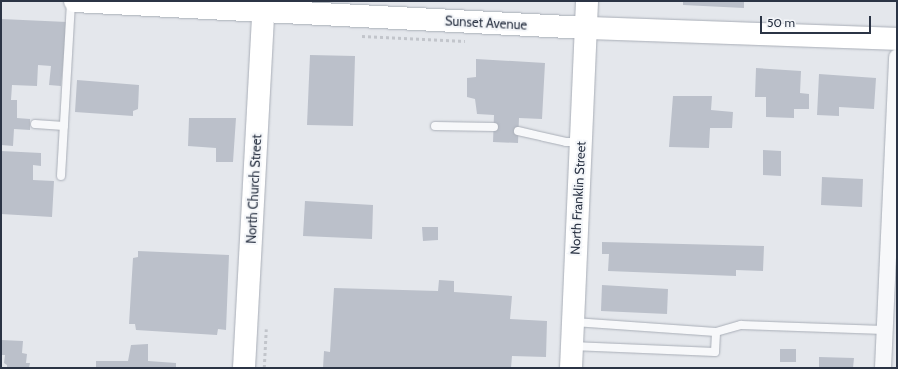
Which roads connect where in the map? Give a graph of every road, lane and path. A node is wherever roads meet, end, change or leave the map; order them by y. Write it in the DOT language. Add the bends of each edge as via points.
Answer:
graph roads {
  1 [pos="71,1"];
  2 [pos="75,1"];
  3 [pos="588,1"];
  4 [pos="264,6"];
  5 [pos="586,28"];
  6 [pos="355,36"];
  7 [pos="897,39"];
  8 [pos="469,42"];
  9 [pos="897,57"];
  10 [pos="35,124"];
  11 [pos="64,126"];
  12 [pos="435,126"];
  13 [pos="494,127"];
  14 [pos="518,131"];
  15 [pos="581,142"];
  16 [pos="61,176"];
  17 [pos="891,275"];
  18 [pos="266,321"];
  19 [pos="573,322"];
  20 [pos="884,330"];
  21 [pos="716,332"];
  22 [pos="572,346"];
  23 [pos="244,368"];
  24 [pos="264,368"];
  25 [pos="570,368"];
  26 [pos="883,368"];
  1 -- 11 [label="lane"];
  2 -- 4 [label="main road, Sunset Avenue"];
  3 -- 5 [label="main road, North Franklin Street"];
  4 -- 5 [label="main road, Sunset Avenue"];
  4 -- 23 [label="main road, North Church Street"];
  5 -- 7 [label="main road, Sunset Avenue"];
  5 -- 15 [label="main road, North Franklin Street"];
  6 -- 8 [label="path"];
  9 -- 17 [label="street"];
  10 -- 11 [label="lane"];
  11 -- 16 [label="lane"];
  12 -- 13 [label="lane"];
  14 -- 15 [label="lane" via="566,142"];
  15 -- 19 [label="main road, North Franklin Street"];
  17 -- 20 [label="street"];
  18 -- 24 [label="path"];
  19 -- 21 [label="lane"];
  19 -- 22 [label="main road, North Franklin Street"];
  20 -- 21 [label="lane" via="742,325"];
  20 -- 26 [label="street"];
  21 -- 22 [label="lane" via="715,352"];
  22 -- 25 [label="main road, North Franklin Street"];
}
